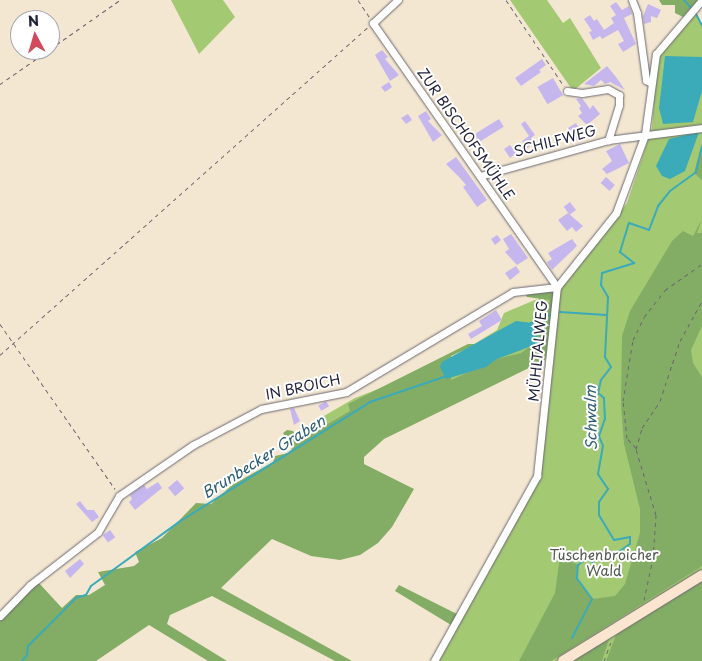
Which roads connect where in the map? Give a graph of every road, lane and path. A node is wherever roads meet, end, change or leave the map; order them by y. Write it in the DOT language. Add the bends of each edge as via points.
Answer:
graph roads {
  1 [pos="120,0"];
  2 [pos="358,0"];
  3 [pos="398,0"];
  4 [pos="506,0"];
  5 [pos="632,0"];
  6 [pos="700,3"];
  7 [pos="373,23"];
  8 [pos="60,42"];
  9 [pos="35,60"];
  10 [pos="651,83"];
  11 [pos="0,84"];
  12 [pos="567,91"];
  13 [pos="701,128"];
  14 [pos="645,134"];
  15 [pos="608,140"];
  16 [pos="480,176"];
  17 [pos="702,264"];
  18 [pos="557,287"];
  19 [pos="702,301"];
  20 [pos="0,324"];
  21 [pos="13,343"];
  22 [pos="0,355"];
  23 [pos="636,449"];
  24 [pos="119,496"];
  25 [pos="702,575"];
  26 [pos="644,605"];
  27 [pos="0,616"];
  28 [pos="610,632"];
  29 [pos="434,661"];
  30 [pos="563,661"];
  31 [pos="604,661"];
  1 -- 8 [label="path"];
  2 -- 7 [label="path"];
  3 -- 7 [label="street"];
  4 -- 12 [label="path"];
  5 -- 10 [label="street" via="637,13 646,80"];
  6 -- 10 [label="street, MÜHLTALWEG" via="661,44"];
  7 -- 16 [label="street, ZUR BISCHOFSMÜHLE"];
  7 -- 21 [label="path"];
  9 -- 11 [label="path"];
  10 -- 14 [label="street, MÜHLTALWEG"];
  12 -- 15 [label="street, SCHILFWEG" via="582,93 608,88 619,95 620,105"];
  13 -- 14 [label="street, SCHILFWEG"];
  14 -- 15 [label="street, SCHILFWEG"];
  14 -- 18 [label="street, MÜHLTALWEG" via="616,213"];
  15 -- 16 [label="street, SCHILFWEG"];
  16 -- 18 [label="street, ZUR BISCHOFSMÜHLE"];
  17 -- 23 [label="path" via="665,290 644,317 633,340 623,400 627,438"];
  18 -- 24 [label="street, IN BROICH" via="513,292 346,392 261,409 193,445"];
  18 -- 29 [label="street, MÜHLTALWEG" via="537,476"];
  19 -- 23 [label="path" via="680,341 660,401 642,428"];
  20 -- 21 [label="path"];
  21 -- 22 [label="path"];
  21 -- 24 [label="path"];
  23 -- 26 [label="path" via="656,515 653,558"];
  24 -- 27 [label="street, IN BROICH" via="98,532 30,585"];
  25 -- 28 [label="main road"];
  28 -- 30 [label="main road"];
  28 -- 31 [label="path" via="612,640"];
}
